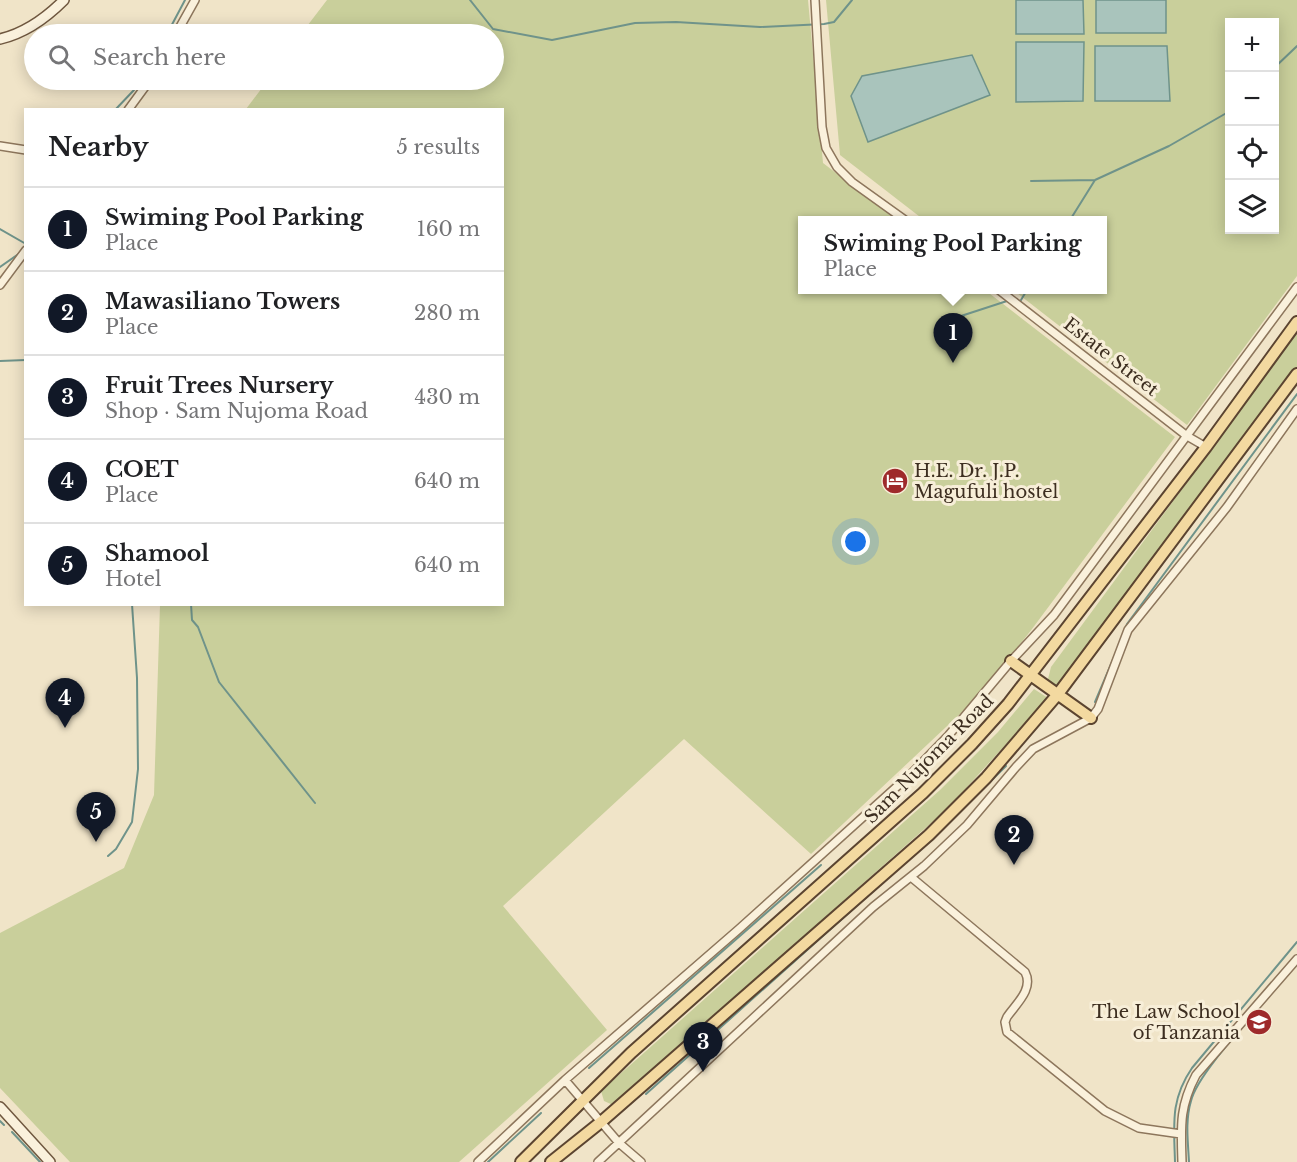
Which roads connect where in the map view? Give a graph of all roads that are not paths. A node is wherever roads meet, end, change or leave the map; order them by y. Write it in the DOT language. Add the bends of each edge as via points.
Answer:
graph roads {
  1 [pos="64,0"];
  2 [pos="195,0"];
  3 [pos="815,0"];
  4 [pos="36,24"];
  5 [pos="182,24"];
  6 [pos="24,30"];
  7 [pos="0,39"];
  8 [pos="143,90"];
  9 [pos="129,108"];
  10 [pos="0,146"];
  11 [pos="24,150"];
  12 [pos="899,216"];
  13 [pos="24,253"];
  14 [pos="0,285"];
  15 [pos="1297,287"];
  16 [pos="1004,294"];
  17 [pos="1297,322"];
  18 [pos="1297,374"];
  19 [pos="1297,409"];
  20 [pos="1187,436"];
  21 [pos="1206,447"];
  22 [pos="1011,661"];
  23 [pos="1030,675"];
  24 [pos="1058,694"];
  25 [pos="1091,718"];
  26 [pos="910,877"];
  27 [pos="1297,959"];
  28 [pos="565,1080"];
  29 [pos="584,1101"];
  30 [pos="0,1107"];
  31 [pos="602,1122"];
  32 [pos="1181,1134"];
  33 [pos="619,1143"];
  34 [pos="50,1162"];
  35 [pos="478,1162"];
  36 [pos="521,1162"];
  37 [pos="551,1162"];
  38 [pos="598,1162"];
  39 [pos="641,1162"];
  40 [pos="1182,1162"];
  1 -- 4 [label="street"];
  2 -- 5 [label="street"];
  3 -- 12 [label="street" via="826,148 852,182"];
  6 -- 7 [label="street"];
  8 -- 9 [label="street"];
  10 -- 11 [label="street"];
  13 -- 14 [label="street"];
  15 -- 20 [label="street"];
  16 -- 20 [label="street, Estate Street"];
  17 -- 21 [label="main road, Sam Nujoma Road"];
  18 -- 24 [label="main road"];
  19 -- 25 [label="street" via="1227,507 1128,630"];
  20 -- 21 [label="street, Estate Street"];
  20 -- 22 [label="street" via="1054,615"];
  21 -- 23 [label="main road, Sam Nujoma Road"];
  22 -- 23 [label="main road"];
  22 -- 28 [label="street" via="913,772"];
  23 -- 24 [label="main road"];
  23 -- 29 [label="main road, Sam Nujoma Road" via="1008,704 923,794 631,1053"];
  24 -- 25 [label="main road"];
  24 -- 31 [label="main road" via="986,778 929,835"];
  25 -- 26 [label="street" via="1033,749 967,825"];
  26 -- 32 [label="street" via="1025,972 1027,990 1007,1017 1007,1032 1105,1111 1140,1128"];
  26 -- 33 [label="street"];
  27 -- 32 [label="street" via="1196,1075 1182,1110"];
  28 -- 29 [label="street"];
  28 -- 35 [label="street"];
  29 -- 31 [label="street"];
  29 -- 36 [label="main road, Sam Nujoma Road"];
  30 -- 34 [label="street"];
  31 -- 33 [label="street"];
  31 -- 37 [label="main road"];
  32 -- 40 [label="street"];
  33 -- 38 [label="street"];
  33 -- 39 [label="street"];
}
